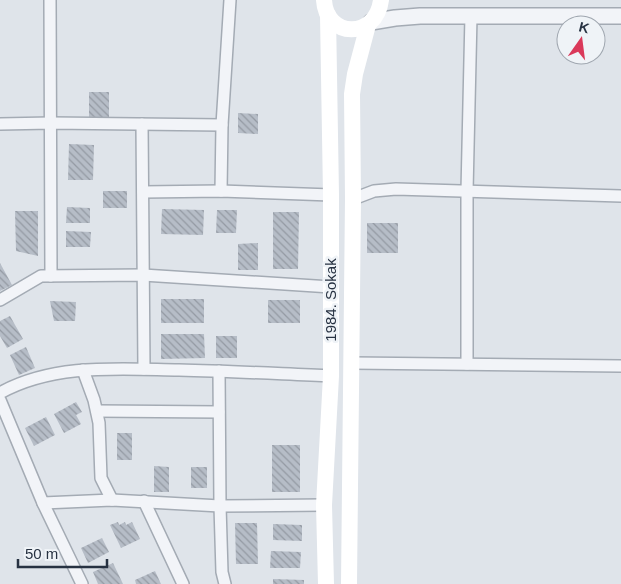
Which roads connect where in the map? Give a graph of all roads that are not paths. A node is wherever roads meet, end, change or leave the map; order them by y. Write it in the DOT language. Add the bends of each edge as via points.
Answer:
graph roads {
  1 [pos="50,0"];
  2 [pos="230,0"];
  3 [pos="381,0"];
  4 [pos="326,8"];
  5 [pos="471,16"];
  6 [pos="621,16"];
  7 [pos="370,23"];
  8 [pos="51,123"];
  9 [pos="0,124"];
  10 [pos="142,124"];
  11 [pos="222,125"];
  12 [pos="222,191"];
  13 [pos="467,191"];
  14 [pos="142,192"];
  15 [pos="331,195"];
  16 [pos="621,196"];
  17 [pos="353,198"];
  18 [pos="143,275"];
  19 [pos="51,276"];
  20 [pos="331,287"];
  21 [pos="0,300"];
  22 [pos="352,363"];
  23 [pos="467,364"];
  24 [pos="621,366"];
  25 [pos="144,369"];
  26 [pos="83,370"];
  27 [pos="219,371"];
  28 [pos="331,376"];
  29 [pos="0,392"];
  30 [pos="0,400"];
  31 [pos="97,411"];
  32 [pos="219,412"];
  33 [pos="112,500"];
  34 [pos="144,501"];
  35 [pos="43,503"];
  36 [pos="324,505"];
  37 [pos="220,506"];
  38 [pos="82,584"];
  39 [pos="183,584"];
  40 [pos="225,584"];
  41 [pos="326,584"];
  42 [pos="349,584"];
  1 -- 8 [label="street"];
  2 -- 11 [label="street"];
  3 -- 7 [label="main road" via="380,9"];
  4 -- 7 [label="main road" via="333,22 341,27 359,29"];
  4 -- 15 [label="main road, 1984. Sokak"];
  5 -- 6 [label="street"];
  5 -- 7 [label="street" via="395,18"];
  5 -- 13 [label="street"];
  7 -- 17 [label="main road" via="352,94"];
  8 -- 9 [label="street"];
  8 -- 10 [label="street"];
  8 -- 19 [label="street"];
  10 -- 11 [label="street"];
  10 -- 14 [label="street"];
  11 -- 12 [label="street"];
  12 -- 14 [label="street"];
  12 -- 15 [label="street"];
  13 -- 16 [label="street"];
  13 -- 17 [label="street" via="383,190"];
  13 -- 23 [label="street"];
  14 -- 18 [label="street"];
  15 -- 20 [label="main road, 1984. Sokak"];
  17 -- 22 [label="main road"];
  18 -- 19 [label="street"];
  18 -- 20 [label="street"];
  18 -- 25 [label="street"];
  19 -- 21 [label="street" via="41,276"];
  20 -- 28 [label="main road, 1984. Sokak"];
  22 -- 23 [label="street"];
  22 -- 42 [label="main road"];
  23 -- 24 [label="street"];
  25 -- 26 [label="street"];
  25 -- 27 [label="street"];
  26 -- 29 [label="street" via="30,379"];
  26 -- 31 [label="street"];
  27 -- 28 [label="street"];
  27 -- 32 [label="street"];
  28 -- 36 [label="main road, 1984. Sokak"];
  30 -- 35 [label="street"];
  31 -- 32 [label="street"];
  31 -- 33 [label="street" via="100,478"];
  32 -- 37 [label="street"];
  33 -- 34 [label="street"];
  33 -- 35 [label="street"];
  34 -- 37 [label="street"];
  34 -- 39 [label="street"];
  35 -- 38 [label="street"];
  36 -- 37 [label="street"];
  36 -- 41 [label="main road, 1984. Sokak"];
  37 -- 40 [label="street"];
}
